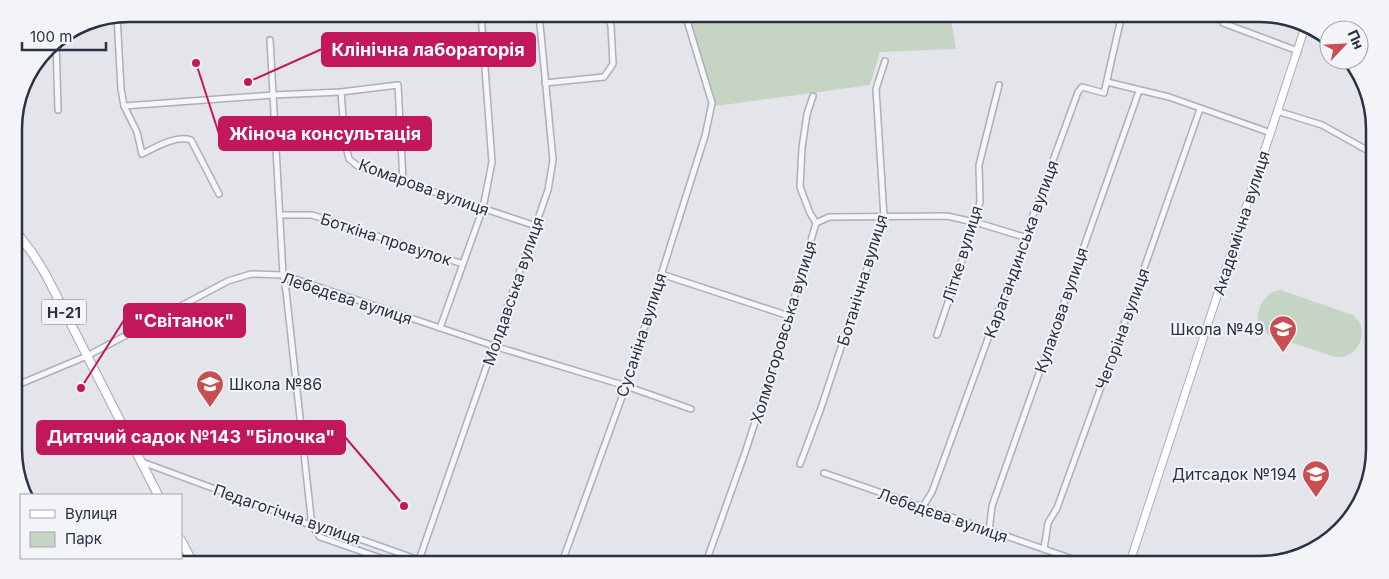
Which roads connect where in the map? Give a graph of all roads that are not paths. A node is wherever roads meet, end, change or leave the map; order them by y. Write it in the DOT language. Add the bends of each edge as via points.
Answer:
graph roads {
  1 [pos="118,23"];
  2 [pos="482,23"];
  3 [pos="540,23"];
  4 [pos="610,23"];
  5 [pos="688,23"];
  6 [pos="1120,23"];
  7 [pos="1223,23"];
  8 [pos="1304,32"];
  9 [pos="270,40"];
  10 [pos="1298,51"];
  11 [pos="56,52"];
  12 [pos="885,61"];
  13 [pos="1107,82"];
  14 [pos="545,83"];
  15 [pos="999,85"];
  16 [pos="1139,91"];
  17 [pos="341,92"];
  18 [pos="273,95"];
  19 [pos="813,96"];
  20 [pos="124,106"];
  21 [pos="1200,109"];
  22 [pos="58,110"];
  23 [pos="1277,111"];
  24 [pos="1271,133"];
  25 [pos="1366,150"];
  26 [pos="403,181"];
  27 [pos="219,194"];
  28 [pos="483,208"];
  29 [pos="280,215"];
  30 [pos="884,217"];
  31 [pos="975,222"];
  32 [pos="816,223"];
  33 [pos="536,226"];
  34 [pos="1024,237"];
  35 [pos="23,240"];
  36 [pos="463,264"];
  37 [pos="661,274"];
  38 [pos="283,276"];
  39 [pos="789,316"];
  40 [pos="440,328"];
  41 [pos="937,335"];
  42 [pos="494,346"];
  43 [pos="87,356"];
  44 [pos="22,383"];
  45 [pos="626,386"];
  46 [pos="692,409"];
  47 [pos="141,462"];
  48 [pos="800,464"];
  49 [pos="824,474"];
  50 [pos="157,494"];
  51 [pos="922,508"];
  52 [pos="312,526"];
  53 [pos="989,530"];
  54 [pos="182,542"];
  55 [pos="1044,549"];
  56 [pos="189,556"];
  57 [pos="374,556"];
  58 [pos="408,556"];
  59 [pos="420,556"];
  60 [pos="564,556"];
  61 [pos="709,556"];
  62 [pos="1064,556"];
  63 [pos="1132,556"];
  1 -- 20 [label="street"];
  2 -- 28 [label="street" via="492,162"];
  3 -- 14 [label="street, Молдавська вулиця"];
  4 -- 14 [label="street" via="612,64 604,77"];
  5 -- 37 [label="street, Сусаніна вулиця" via="712,103 705,136"];
  6 -- 13 [label="street"];
  7 -- 10 [label="street"];
  8 -- 10 [label="main road, Академічна вулиця"];
  9 -- 18 [label="street"];
  10 -- 23 [label="main road, Академічна вулиця"];
  11 -- 22 [label="street"];
  12 -- 30 [label="street, Ботанічна вулиця" via="876,89"];
  13 -- 16 [label="street"];
  13 -- 34 [label="street, Карагандинська вулиця" via="1104,93 1082,87 1078,92"];
  14 -- 33 [label="street, Молдавська вулиця" via="553,160 548,190"];
  15 -- 31 [label="street, Літке вулиця" via="978,165 980,202"];
  16 -- 21 [label="street" via="1169,97"];
  16 -- 53 [label="street, Кулакова вулиця" via="992,506"];
  17 -- 18 [label="street"];
  17 -- 26 [label="street, Комарова вулиця" via="349,159 359,167"];
  17 -- 26 [label="street" via="398,85"];
  18 -- 20 [label="street"];
  18 -- 29 [label="street"];
  19 -- 32 [label="street, Холмогоровська вулиця" via="802,148 800,187"];
  20 -- 27 [label="street" via="137,132 142,154 177,140 191,140"];
  21 -- 24 [label="street"];
  21 -- 55 [label="street, Чегоріна вулиця" via="1077,453 1048,523"];
  23 -- 24 [label="main road, Академічна вулиця"];
  23 -- 25 [label="street" via="1322,125"];
  24 -- 63 [label="main road, Академічна вулиця"];
  26 -- 28 [label="street, Комарова вулиця"];
  28 -- 33 [label="street, Комарова вулиця"];
  28 -- 36 [label="street"];
  29 -- 36 [label="street, Боткіна провулок" via="312,215"];
  29 -- 38 [label="street"];
  30 -- 31 [label="street" via="947,216"];
  30 -- 32 [label="street" via="829,217"];
  30 -- 48 [label="street, Ботанічна вулиця"];
  31 -- 34 [label="street"];
  31 -- 41 [label="street, Літке вулиця"];
  32 -- 39 [label="street, Холмогоровська вулиця"];
  33 -- 42 [label="street, Молдавська вулиця"];
  34 -- 51 [label="street, Карагандинська вулиця" via="932,492"];
  35 -- 43 [label="main road, Н-21"];
  36 -- 40 [label="street"];
  37 -- 39 [label="street"];
  37 -- 45 [label="street, Сусаніна вулиця"];
  38 -- 40 [label="street, Лебедєва вулиця"];
  38 -- 43 [label="street, Лебедєва вулиця" via="251,274 228,280"];
  38 -- 52 [label="street"];
  39 -- 61 [label="street, Холмогоровська вулиця"];
  40 -- 42 [label="street, Лебедєва вулиця"];
  42 -- 45 [label="street, Лебедєва вулиця"];
  42 -- 59 [label="street, Молдавська вулиця"];
  43 -- 44 [label="street, Лебедєва вулиця"];
  43 -- 47 [label="main road, Н-21"];
  45 -- 46 [label="street, Лебедєва вулиця"];
  45 -- 60 [label="street, Сусаніна вулиця"];
  47 -- 50 [label="main road, Н-21"];
  47 -- 52 [label="street, Педагогічна вулиця"];
  49 -- 51 [label="street, Лебедєва вулиця"];
  51 -- 53 [label="street, Лебедєва вулиця"];
  52 -- 57 [label="street, Педагогічна вулиця" via="320,537"];
  52 -- 58 [label="street, Педагогічна вулиця" via="326,527"];
  53 -- 55 [label="street, Лебедєва вулиця"];
  54 -- 56 [label="main road"];
  55 -- 62 [label="street, Лебедєва вулиця"];
}
